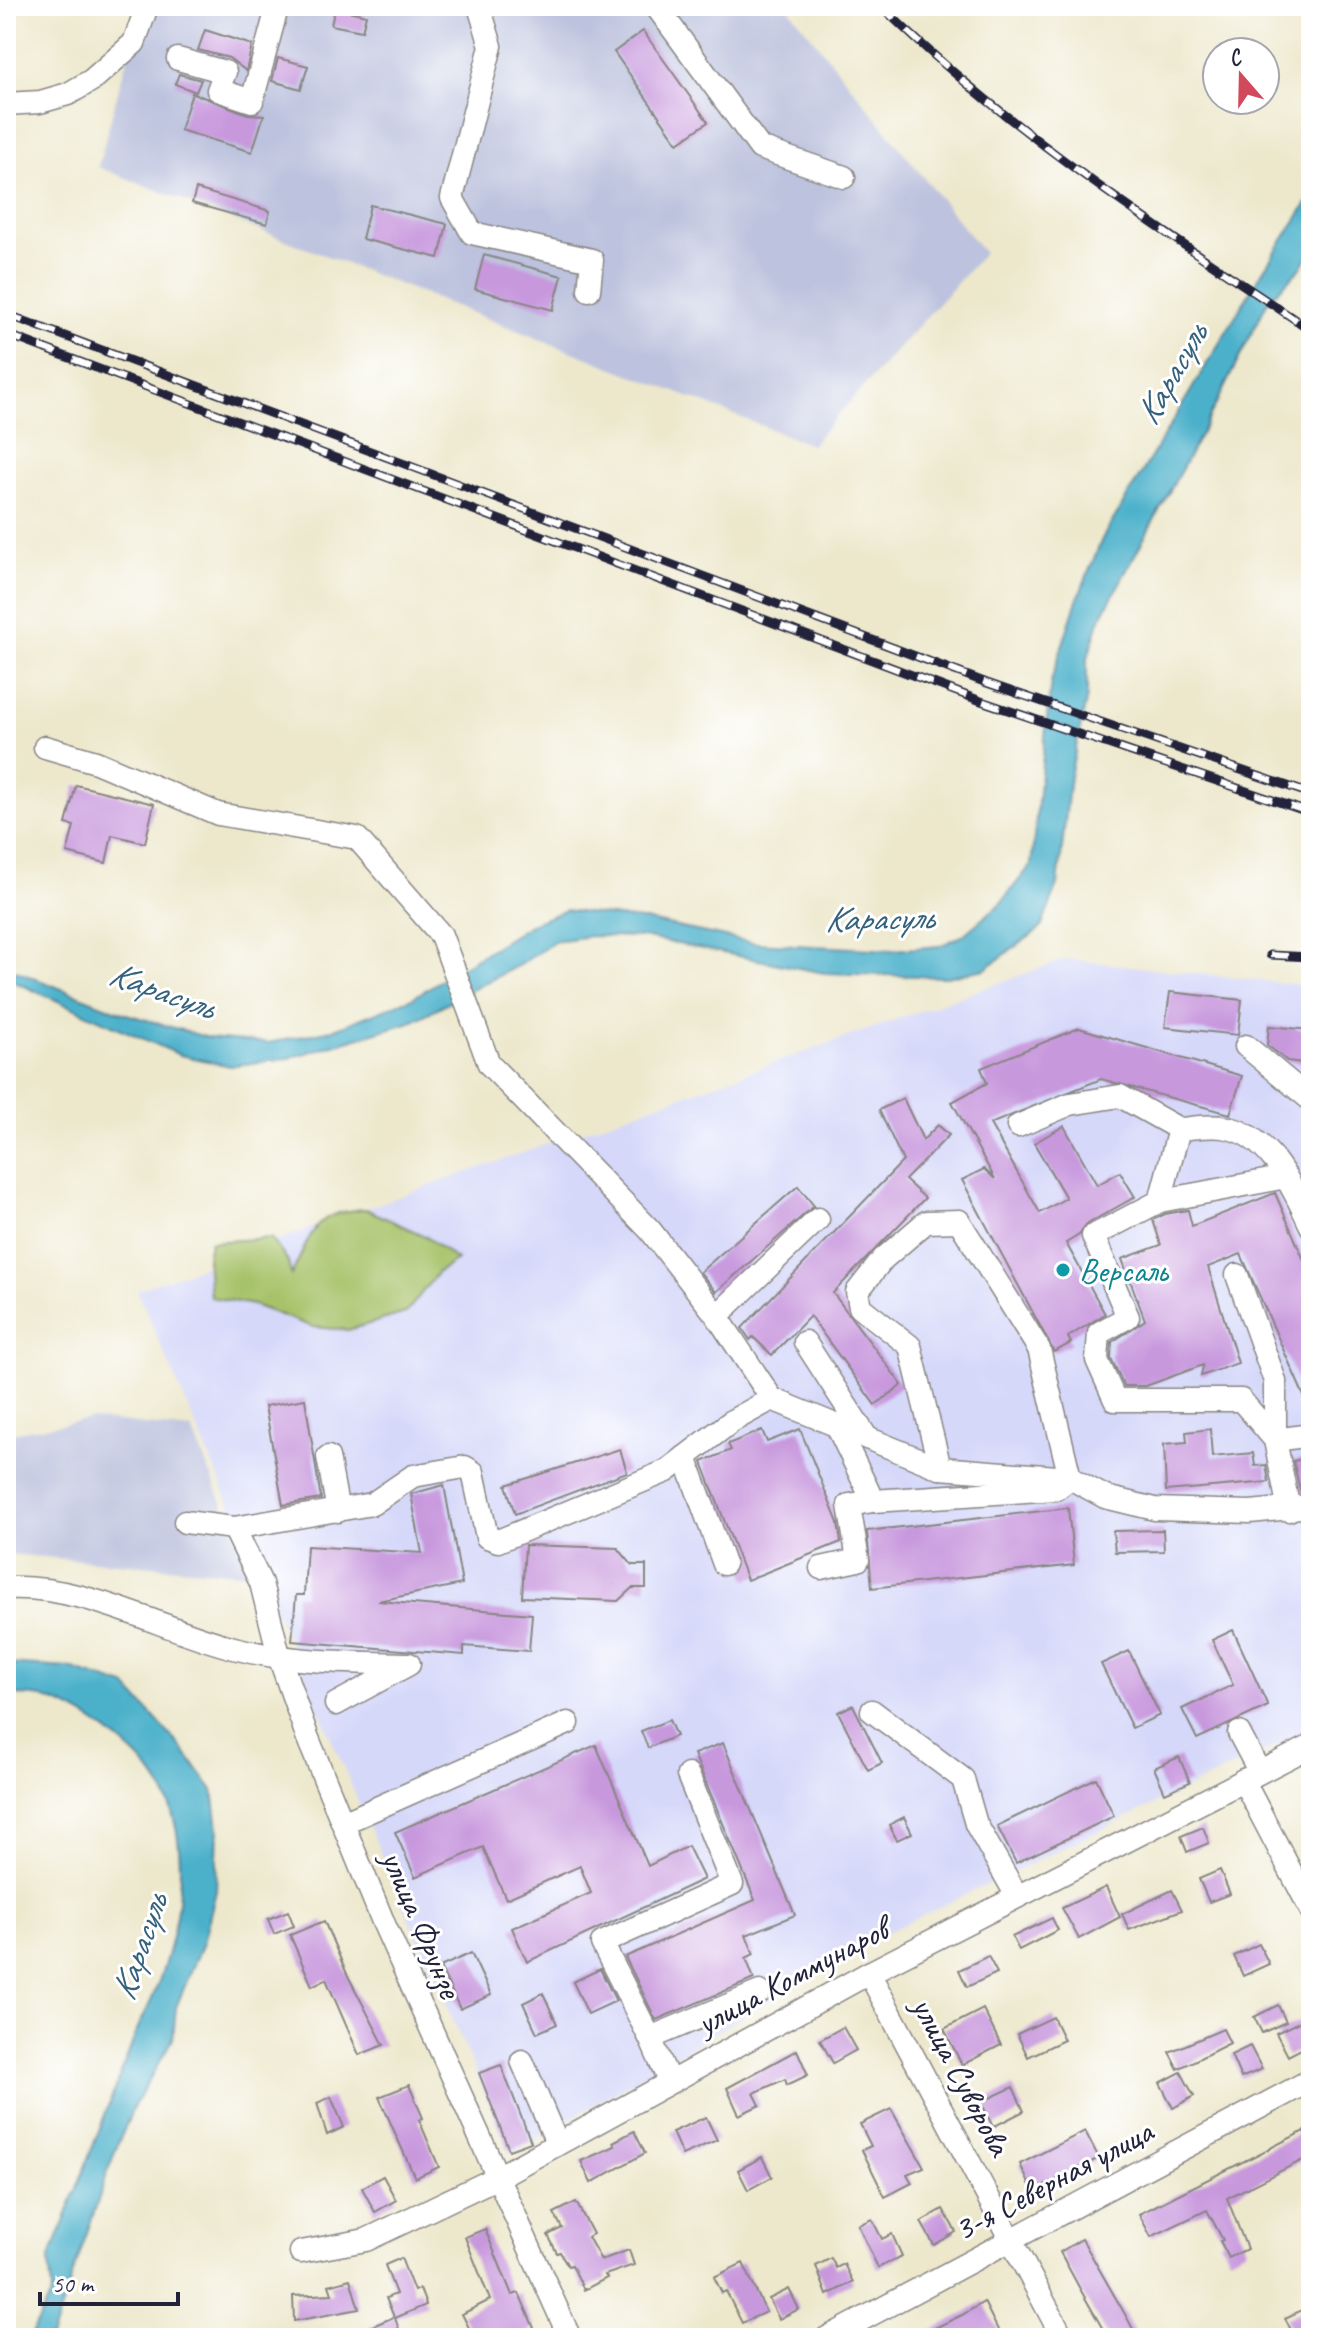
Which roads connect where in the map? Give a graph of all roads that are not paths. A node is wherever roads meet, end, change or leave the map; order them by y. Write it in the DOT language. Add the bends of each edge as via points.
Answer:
graph roads {
  1 [pos="147,6"];
  2 [pos="272,6"];
  3 [pos="479,6"];
  4 [pos="656,6"];
  5 [pos="178,59"];
  6 [pos="6,104"];
  7 [pos="844,177"];
  8 [pos="589,290"];
  9 [pos="45,747"];
  10 [pos="1246,1046"];
  11 [pos="1311,1100"];
  12 [pos="1018,1126"];
  13 [pos="1179,1129"];
  14 [pos="1286,1177"];
  15 [pos="1160,1201"];
  16 [pos="818,1219"];
  17 [pos="1311,1226"];
  18 [pos="1237,1275"];
  19 [pos="717,1316"];
  20 [pos="805,1342"];
  21 [pos="772,1399"];
  22 [pos="837,1426"];
  23 [pos="1311,1435"];
  24 [pos="867,1438"];
  25 [pos="1275,1440"];
  26 [pos="328,1457"];
  27 [pos="685,1457"];
  28 [pos="940,1468"];
  29 [pos="1070,1478"];
  30 [pos="873,1501"];
  31 [pos="1300,1508"];
  32 [pos="338,1511"];
  33 [pos="185,1522"];
  34 [pos="234,1528"];
  35 [pos="724,1564"];
  36 [pos="821,1568"];
  37 [pos="6,1588"];
  38 [pos="280,1659"];
  39 [pos="336,1704"];
  40 [pos="872,1711"];
  41 [pos="568,1723"];
  42 [pos="1239,1733"];
  43 [pos="1311,1746"];
  44 [pos="688,1775"];
  45 [pos="1251,1776"];
  46 [pos="343,1823"];
  47 [pos="1017,1896"];
  48 [pos="1311,1910"];
  49 [pos="869,1973"];
  50 [pos="760,1992"];
  51 [pos="650,2038"];
  52 [pos="522,2061"];
  53 [pos="1311,2080"];
  54 [pos="669,2081"];
  55 [pos="557,2143"];
  56 [pos="496,2178"];
  57 [pos="1011,2241"];
  58 [pos="301,2252"];
  59 [pos="570,2338"];
  60 [pos="827,2338"];
  61 [pos="1063,2338"];
  1 -- 6 [label="street" via="134,43 92,80 54,98"];
  2 -- 5 [label="street" via="276,12 252,101 218,90 225,72"];
  3 -- 8 [label="street" via="491,46 452,198 472,233 592,260"];
  4 -- 7 [label="street" via="760,148"];
  9 -- 19 [label="street" via="96,762 218,814 357,838 441,935 489,1064 650,1230"];
  10 -- 11 [label="street"];
  12 -- 13 [label="street" via="1070,1104 1120,1096"];
  13 -- 14 [label="street" via="1225,1127 1267,1149"];
  13 -- 15 [label="street"];
  14 -- 15 [label="street"];
  14 -- 17 [label="street"];
  15 -- 25 [label="street" via="1093,1236 1128,1317 1099,1333 1097,1360 1115,1400 1241,1400"];
  16 -- 19 [label="street"];
  18 -- 25 [label="street" via="1275,1381"];
  19 -- 21 [label="street"];
  20 -- 24 [label="street"];
  21 -- 22 [label="street"];
  21 -- 27 [label="street"];
  22 -- 24 [label="street"];
  22 -- 30 [label="street"];
  23 -- 25 [label="street"];
  24 -- 28 [label="street"];
  25 -- 31 [label="street"];
  26 -- 32 [label="street"];
  27 -- 32 [label="street" via="667,1471 498,1541 487,1537 473,1472 465,1467 413,1476 372,1504"];
  27 -- 35 [label="street"];
  28 -- 29 [label="street"];
  28 -- 29 [label="street" via="910,1346 860,1307 857,1292 883,1259 926,1222 941,1219 959,1221 1039,1349"];
  29 -- 30 [label="street" via="1056,1489"];
  29 -- 31 [label="street" via="1105,1497 1155,1509"];
  30 -- 36 [label="street" via="849,1505 858,1560"];
  32 -- 34 [label="street"];
  33 -- 34 [label="street"];
  34 -- 38 [label="street, улица Фрунзе" via="261,1583"];
  37 -- 38 [label="street" via="40,1586"];
  38 -- 39 [label="street" via="409,1664"];
  38 -- 46 [label="street, улица Фрунзе"];
  40 -- 47 [label="street" via="963,1779 976,1824"];
  41 -- 46 [label="street"];
  42 -- 45 [label="street"];
  43 -- 45 [label="street, улица Коммунаров"];
  44 -- 51 [label="street" via="732,1884 602,1943"];
  45 -- 47 [label="street, улица Коммунаров" via="1082,1854"];
  45 -- 48 [label="street"];
  46 -- 56 [label="street, улица Фрунзе"];
  47 -- 49 [label="street, улица Коммунаров"];
  49 -- 54 [label="street, улица Коммунаров"];
  49 -- 57 [label="street, улица Суворова"];
  50 -- 51 [label="street"];
  51 -- 54 [label="street"];
  52 -- 55 [label="street"];
  53 -- 57 [label="street, 3-я Северная улица"];
  54 -- 55 [label="street, улица Коммунаров"];
  55 -- 56 [label="street, улица Коммунаров"];
  56 -- 58 [label="street, улица Коммунаров" via="366,2240"];
  56 -- 59 [label="street, улица Фрунзе"];
  57 -- 60 [label="street, 3-я Северная улица"];
  57 -- 61 [label="street, улица Суворова"];
}
